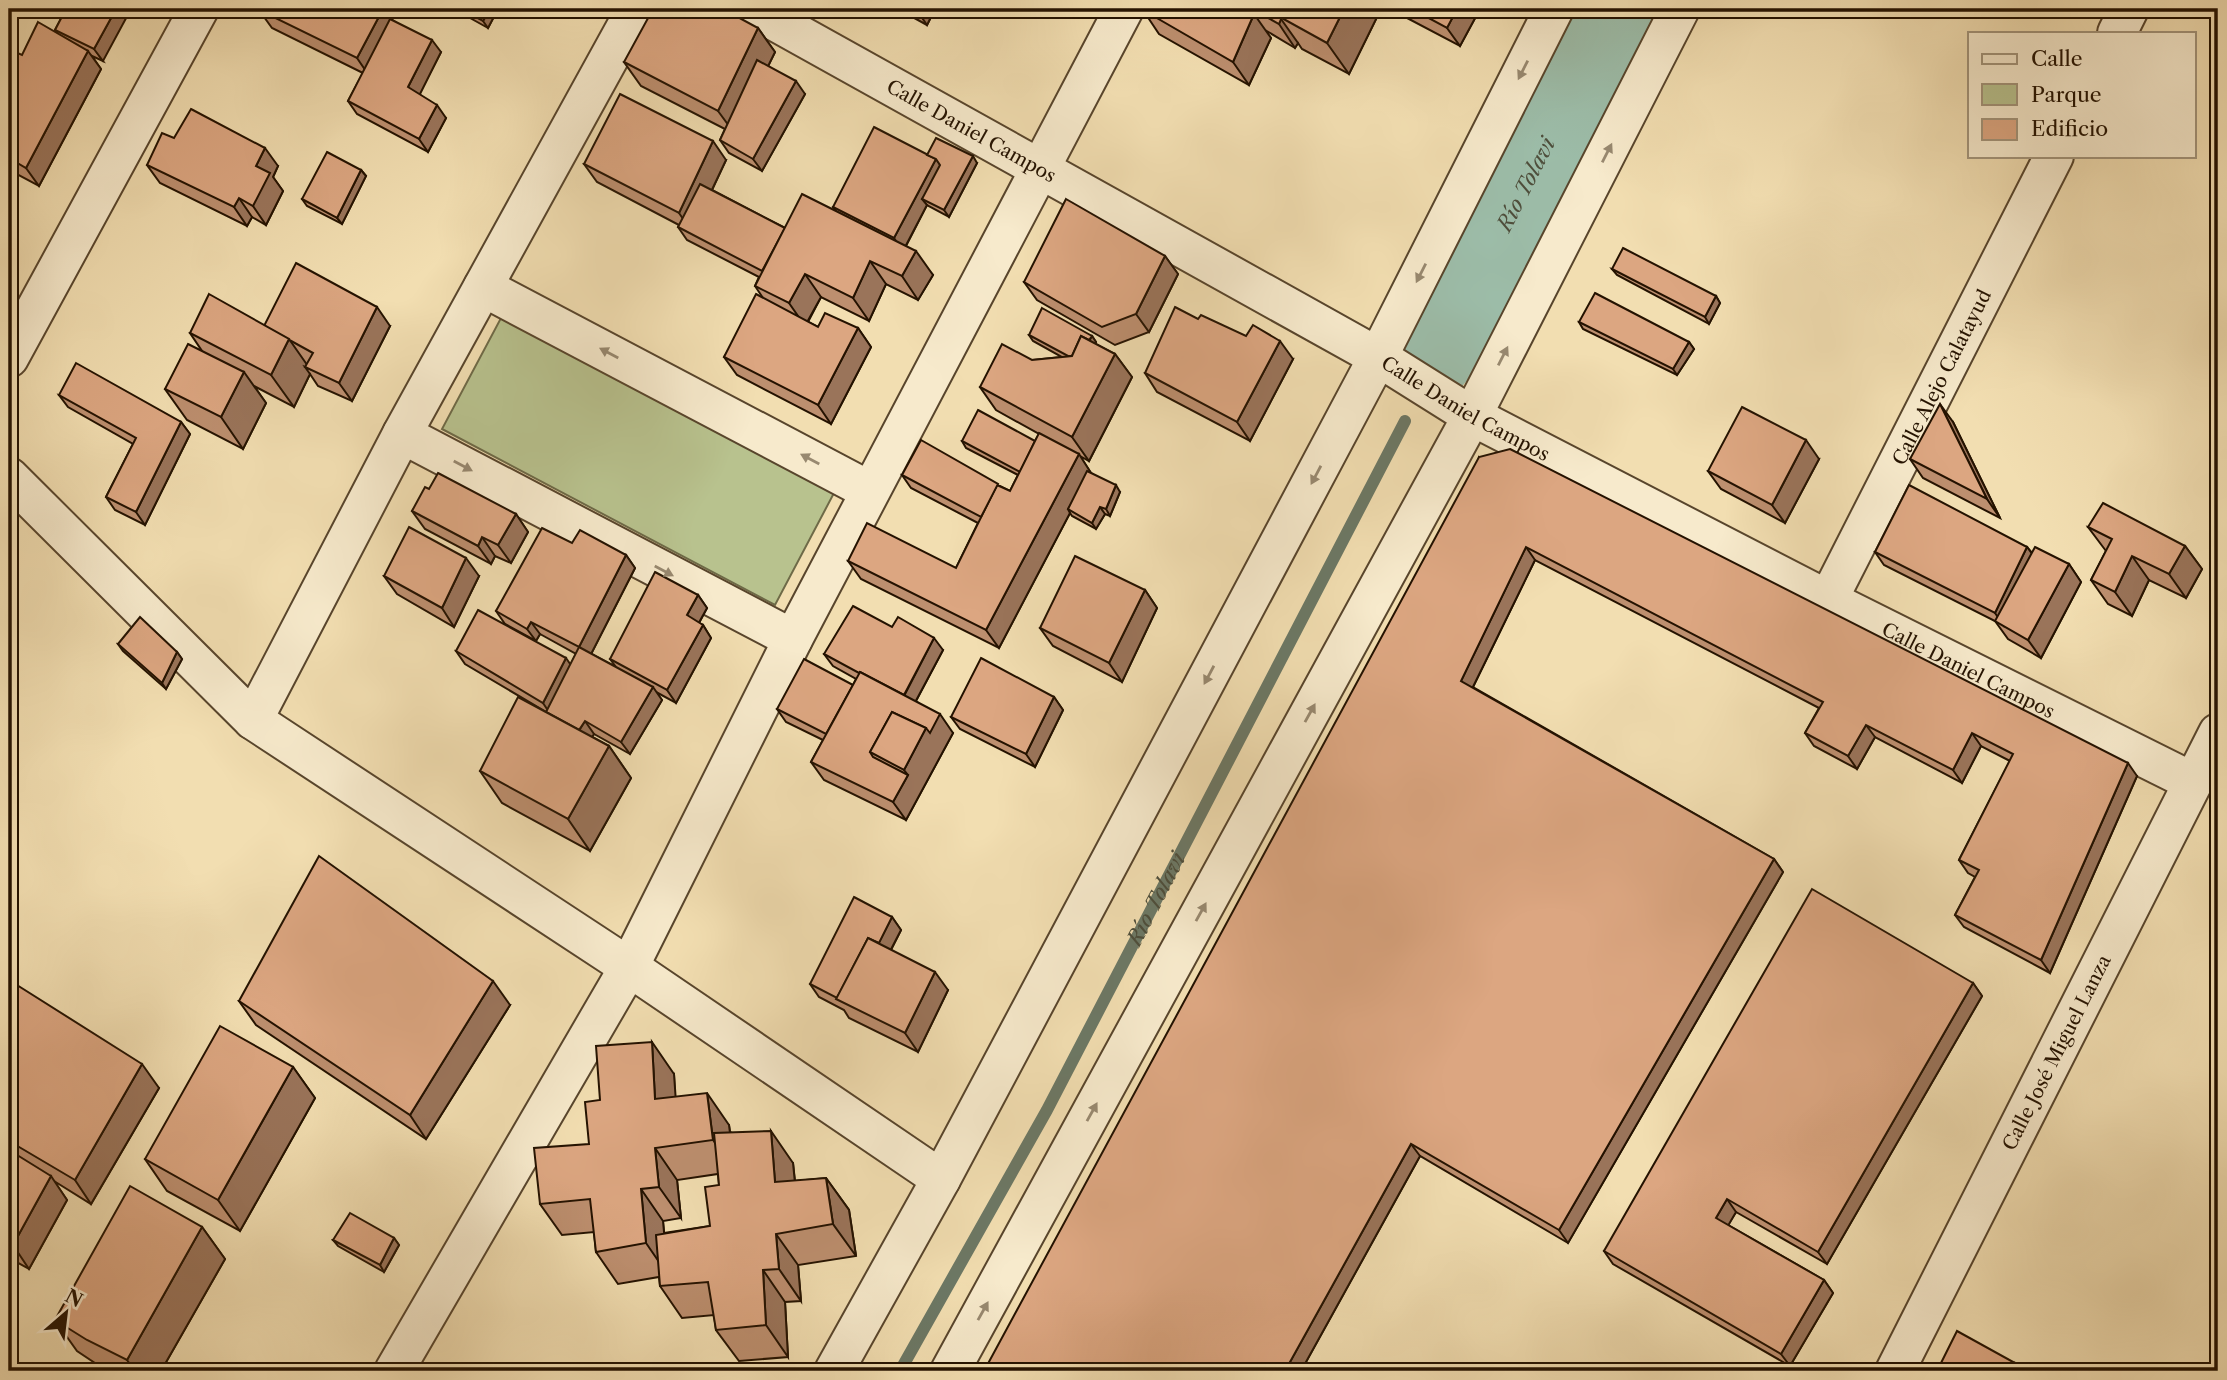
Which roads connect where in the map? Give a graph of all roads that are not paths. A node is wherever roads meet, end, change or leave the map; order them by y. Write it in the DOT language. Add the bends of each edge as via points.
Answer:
graph roads {
  1 [pos="199,9"];
  2 [pos="636,9"];
  3 [pos="753,9"];
  4 [pos="1124,9"];
  5 [pos="1554,9"];
  6 [pos="1680,9"];
  7 [pos="2129,9"];
  8 [pos="2118,32"];
  9 [pos="2053,158"];
  10 [pos="1041,169"];
  11 [pos="483,287"];
  12 [pos="9,358"];
  13 [pos="1378,358"];
  14 [pos="1472,416"];
  15 [pos="402,434"];
  16 [pos="9,477"];
  17 [pos="870,491"];
  18 [pos="1828,600"];
  19 [pos="793,639"];
  20 [pos="253,720"];
  21 [pos="2218,733"];
  22 [pos="2193,782"];
  23 [pos="629,967"];
  24 [pos="941,1179"];
  25 [pos="394,1371"];
  26 [pos="834,1371"];
  27 [pos="950,1371"];
  28 [pos="1895,1371"];
  1 -- 12 [label="street"];
  2 -- 11 [label="street"];
  3 -- 10 [label="street, Calle Daniel Campos"];
  4 -- 10 [label="street"];
  5 -- 13 [label="street, one-way"];
  14 -- 6 [label="street, one-way"];
  7 -- 8 [label="street"];
  9 -- 18 [label="street, Calle Alejo Calatayud"];
  10 -- 13 [label="street, Calle Daniel Campos"];
  10 -- 17 [label="street"];
  11 -- 15 [label="street"];
  17 -- 11 [label="street, one-way"];
  13 -- 14 [label="street, Calle Daniel Campos"];
  13 -- 24 [label="street, one-way"];
  14 -- 18 [label="street, Calle Daniel Campos"];
  27 -- 14 [label="street, one-way"];
  15 -- 19 [label="street, one-way"];
  15 -- 20 [label="street"];
  16 -- 20 [label="street"];
  17 -- 19 [label="street"];
  18 -- 22 [label="street, Calle Daniel Campos"];
  19 -- 23 [label="street"];
  20 -- 23 [label="street"];
  21 -- 22 [label="street, Calle José Miguel Lanza"];
  22 -- 28 [label="street, Calle José Miguel Lanza"];
  23 -- 24 [label="street"];
  23 -- 25 [label="street"];
  24 -- 26 [label="street"];
}
